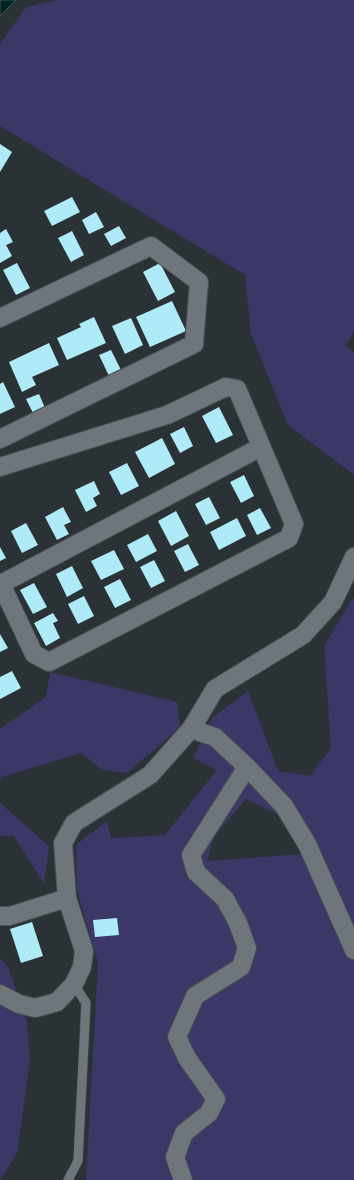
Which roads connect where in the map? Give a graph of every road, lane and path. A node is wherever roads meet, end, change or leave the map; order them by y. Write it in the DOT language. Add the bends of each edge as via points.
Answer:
graph roads {
  1 [pos="0,318"];
  2 [pos="0,439"];
  3 [pos="261,447"];
  4 [pos="0,467"];
  5 [pos="354,557"];
  6 [pos="191,729"];
  7 [pos="247,767"];
  8 [pos="67,898"];
  9 [pos="0,916"];
  10 [pos="354,950"];
  11 [pos="74,984"];
  12 [pos="0,994"];
  13 [pos="68,1180"];
  14 [pos="183,1180"];
  1 -- 2 [label="street" via="151,246 199,282 194,344"];
  3 -- 3 [label="street" via="1,584 34,654 49,662 289,538 294,524"];
  3 -- 4 [label="street" via="237,389 226,386 167,415"];
  5 -- 6 [label="street" via="334,602 303,635 215,689"];
  6 -- 7 [label="street" via="215,737"];
  6 -- 8 [label="street" via="150,775 74,823 63,844"];
  7 -- 10 [label="street" via="284,806 307,844"];
  7 -- 14 [label="street" via="191,855 196,872 225,899 238,923 247,948 241,967 195,996 178,1037 187,1058 216,1099 209,1112 184,1133 175,1157"];
  8 -- 9 [label="street" via="10,916"];
  8 -- 11 [label="street" via="84,951 82,967"];
  11 -- 12 [label="street" via="57,1002 35,1008 18,1004"];
  11 -- 13 [label="lane" via="86,1003 78,1161"];
}
